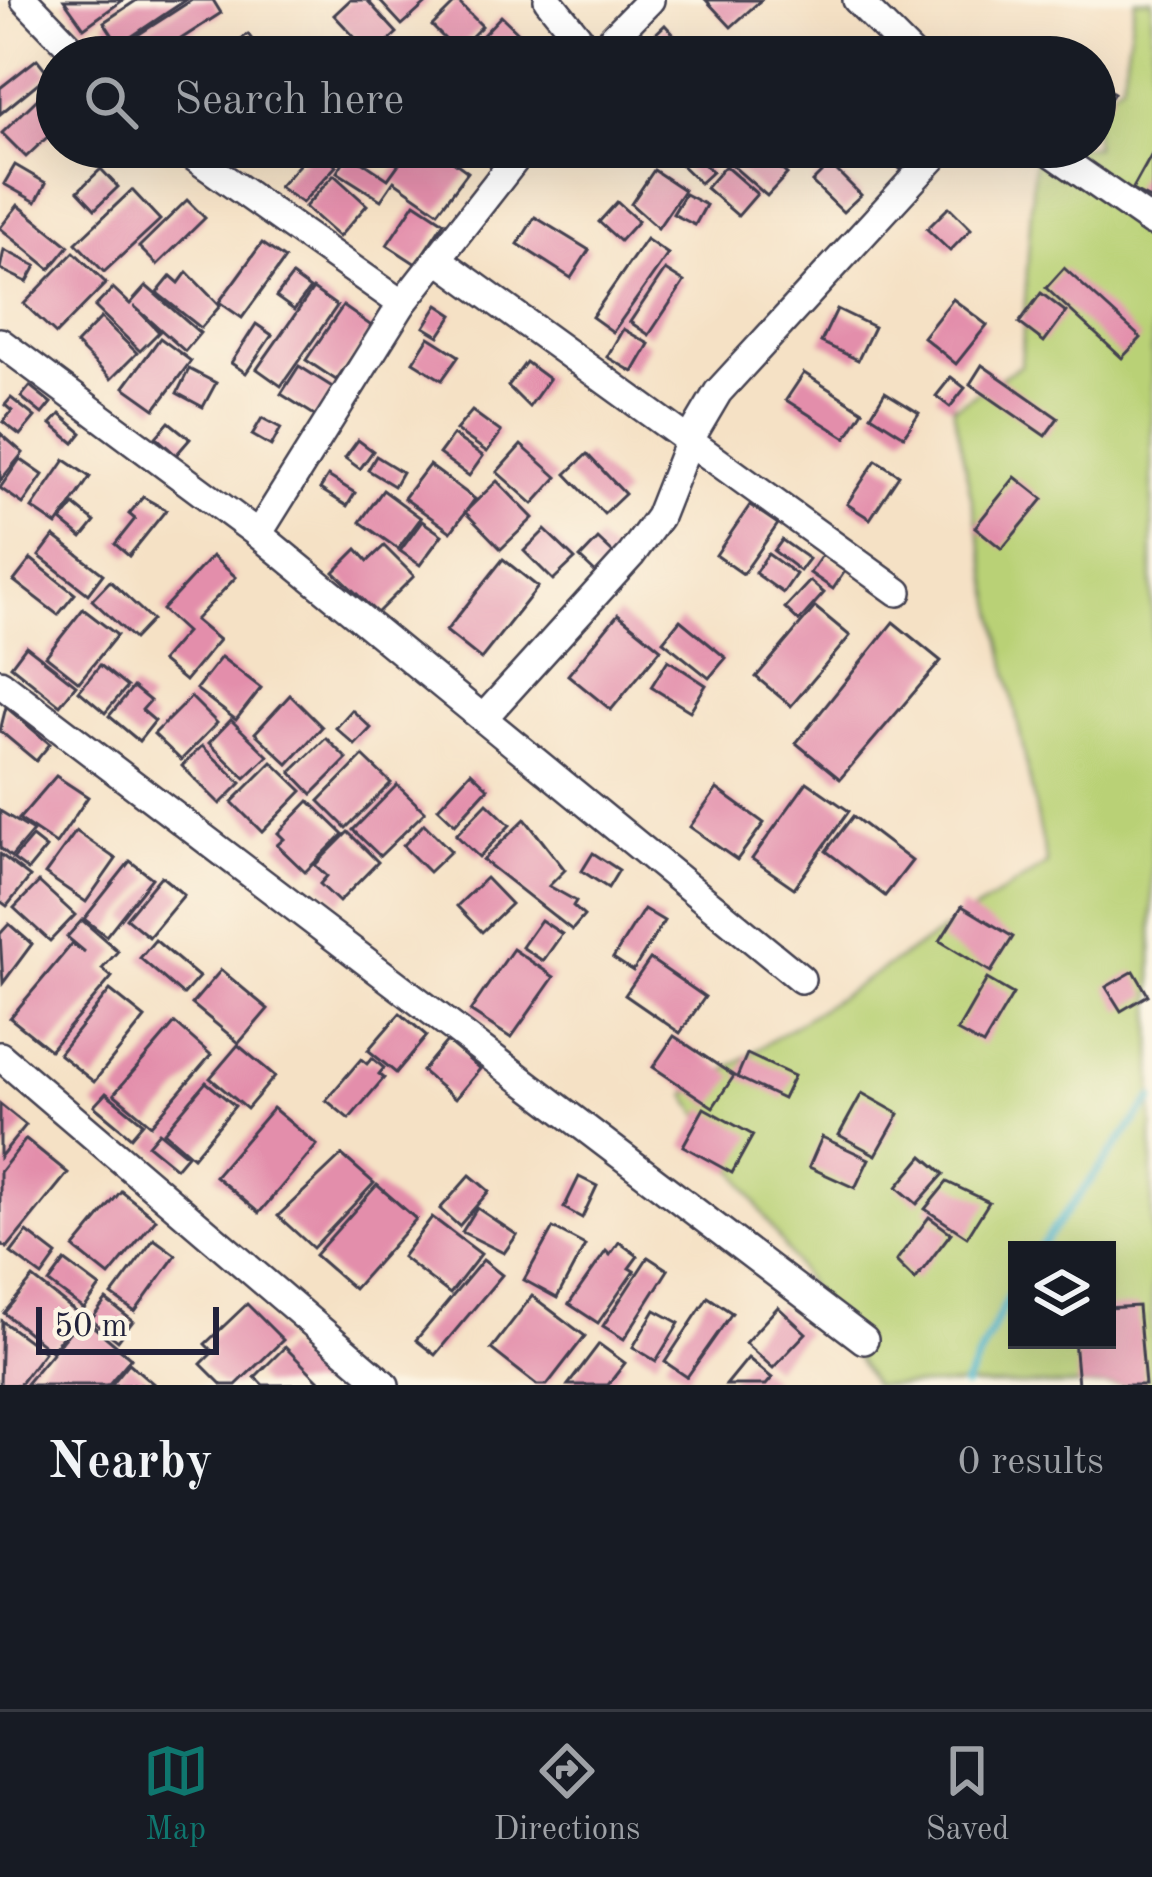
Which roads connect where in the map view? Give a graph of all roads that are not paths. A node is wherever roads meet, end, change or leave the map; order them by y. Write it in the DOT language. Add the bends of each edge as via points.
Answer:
graph roads {
  1 [pos="25,0"];
  2 [pos="548,0"];
  3 [pos="650,0"];
  4 [pos="857,0"];
  5 [pos="60,36"];
  6 [pos="577,36"];
  7 [pos="615,36"];
  8 [pos="893,36"];
  9 [pos="210,168"];
  10 [pos="509,168"];
  11 [pos="924,168"];
  12 [pos="1074,168"];
  13 [pos="1152,222"];
  14 [pos="439,260"];
  15 [pos="402,304"];
  16 [pos="0,342"];
  17 [pos="689,441"];
  18 [pos="258,534"];
  19 [pos="898,592"];
  20 [pos="0,683"];
  21 [pos="485,716"];
  22 [pos="800,979"];
  23 [pos="0,1056"];
  24 [pos="864,1340"];
  25 [pos="385,1385"];
  1 -- 5 [label="street"];
  2 -- 6 [label="street"];
  3 -- 7 [label="street"];
  4 -- 8 [label="street"];
  9 -- 15 [label="street"];
  10 -- 14 [label="street"];
  11 -- 17 [label="street" via="718,392"];
  12 -- 13 [label="street"];
  14 -- 15 [label="street"];
  14 -- 17 [label="street"];
  15 -- 18 [label="street"];
  16 -- 18 [label="street"];
  17 -- 19 [label="street"];
  17 -- 21 [label="street" via="659,517 632,555"];
  18 -- 21 [label="street"];
  20 -- 24 [label="street"];
  21 -- 22 [label="street"];
  23 -- 25 [label="street"];
}
